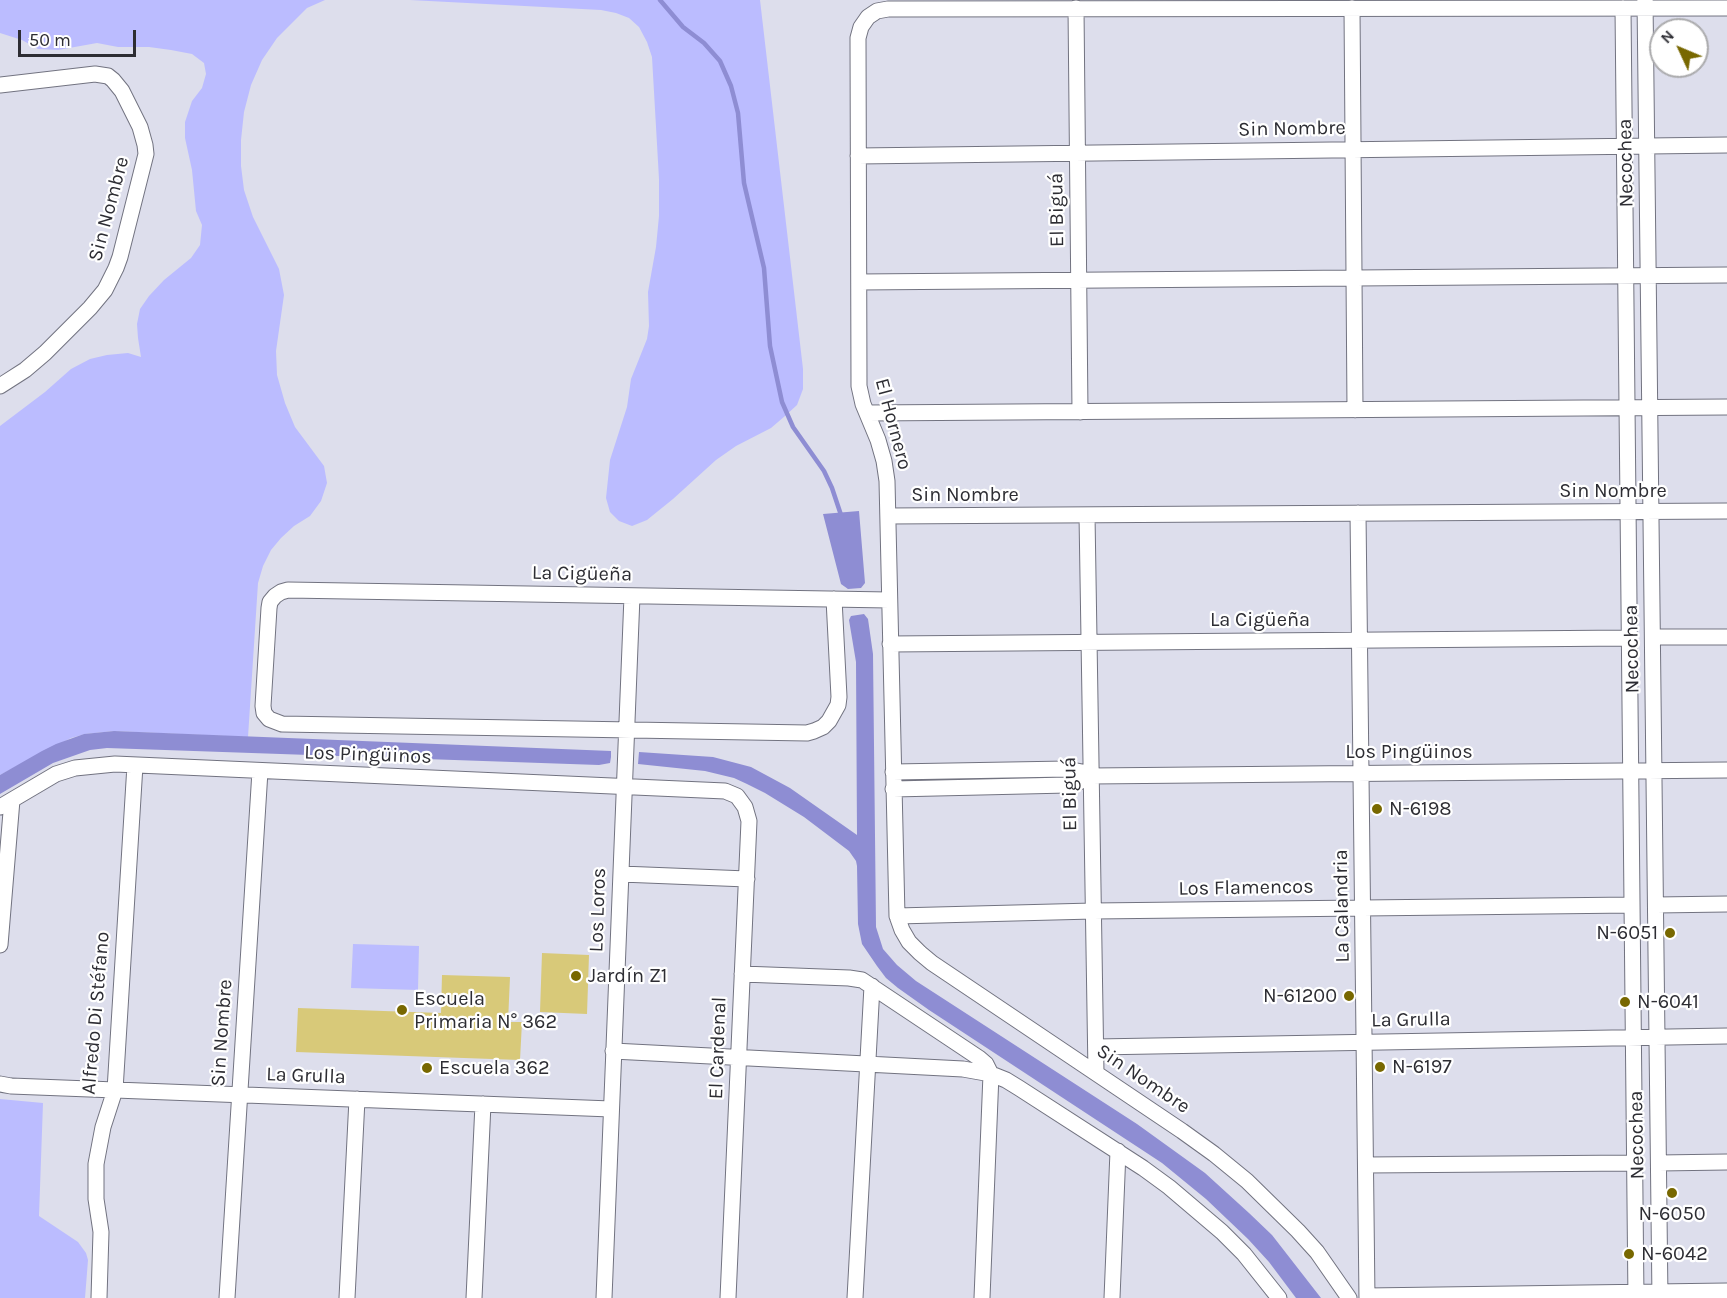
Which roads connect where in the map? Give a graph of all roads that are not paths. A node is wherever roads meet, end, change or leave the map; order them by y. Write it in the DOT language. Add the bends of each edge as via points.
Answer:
graph roads {
  1 [pos="1646,4"];
  2 [pos="1076,8"];
  3 [pos="1352,8"];
  4 [pos="1623,8"];
  5 [pos="1727,8"];
  6 [pos="0,85"];
  7 [pos="1727,145"];
  8 [pos="1624,146"];
  9 [pos="1647,146"];
  10 [pos="1353,150"];
  11 [pos="1077,153"];
  12 [pos="858,156"];
  13 [pos="1727,275"];
  14 [pos="1626,276"];
  15 [pos="1649,276"];
  16 [pos="1354,278"];
  17 [pos="1079,280"];
  18 [pos="859,282"];
  19 [pos="0,386"];
  20 [pos="1650,407"];
  21 [pos="1727,407"];
  22 [pos="1627,408"];
  23 [pos="1355,410"];
  24 [pos="1080,412"];
  25 [pos="867,413"];
  26 [pos="1727,511"];
  27 [pos="1628,512"];
  28 [pos="1652,512"];
  29 [pos="1358,513"];
  30 [pos="1087,515"];
  31 [pos="888,516"];
  32 [pos="632,596"];
  33 [pos="834,599"];
  34 [pos="889,600"];
  35 [pos="1727,637"];
  36 [pos="1629,638"];
  37 [pos="1653,638"];
  38 [pos="1360,640"];
  39 [pos="1089,642"];
  40 [pos="890,644"];
  41 [pos="269,719"];
  42 [pos="626,730"];
  43 [pos="135,765"];
  44 [pos="1727,770"];
  45 [pos="260,771"];
  46 [pos="1631,771"];
  47 [pos="1654,771"];
  48 [pos="893,772"];
  49 [pos="1361,774"];
  50 [pos="1091,776"];
  51 [pos="624,786"];
  52 [pos="893,789"];
  53 [pos="742,801"];
  54 [pos="6,803"];
  55 [pos="621,874"];
  56 [pos="747,879"];
  57 [pos="1727,904"];
  58 [pos="1632,905"];
  59 [pos="1656,905"];
  60 [pos="1363,908"];
  61 [pos="1094,911"];
  62 [pos="897,916"];
  63 [pos="0,945"];
  64 [pos="742,974"];
  65 [pos="872,986"];
  66 [pos="1727,1036"];
  67 [pos="1634,1037"];
  68 [pos="1657,1037"];
  69 [pos="1364,1042"];
  70 [pos="1096,1047"];
  71 [pos="613,1051"];
  72 [pos="739,1057"];
  73 [pos="868,1064"];
  74 [pos="1096,1073"];
  75 [pos="991,1074"];
  76 [pos="0,1084"];
  77 [pos="115,1090"];
  78 [pos="240,1095"];
  79 [pos="357,1099"];
  80 [pos="483,1104"];
  81 [pos="611,1109"];
  82 [pos="1118,1151"];
  83 [pos="1727,1162"];
  84 [pos="1635,1163"];
  85 [pos="1659,1163"];
  86 [pos="1366,1165"];
  87 [pos="1727,1291"];
  88 [pos="1636,1295"];
  89 [pos="1660,1295"];
  90 [pos="1493,1296"];
  91 [pos="1367,1297"];
  92 [pos="99,1298"];
  93 [pos="227,1298"];
  94 [pos="347,1298"];
  95 [pos="474,1298"];
  96 [pos="604,1298"];
  97 [pos="728,1298"];
  98 [pos="855,1298"];
  99 [pos="982,1298"];
  100 [pos="1112,1298"];
  101 [pos="1279,1298"];
  102 [pos="1349,1298"];
  1 -- 4 [label="street"];
  1 -- 5 [label="street"];
  1 -- 9 [label="street, Necochea"];
  2 -- 3 [label="street"];
  2 -- 11 [label="street, El Biguá"];
  2 -- 12 [label="street, El Hornero" via="888,9 868,17 858,38"];
  3 -- 4 [label="street"];
  3 -- 10 [label="street"];
  4 -- 8 [label="street, Necochea"];
  6 -- 19 [label="street, Sin Nombre" via="95,74 108,76 122,91 140,127 146,154 120,257 105,290 45,353"];
  7 -- 9 [label="street, Sin Nombre"];
  8 -- 9 [label="street, Sin Nombre"];
  8 -- 10 [label="street, Sin Nombre"];
  8 -- 14 [label="street, Necochea"];
  9 -- 15 [label="street, Necochea"];
  10 -- 11 [label="street, Sin Nombre"];
  10 -- 16 [label="street"];
  11 -- 12 [label="street, Sin Nombre"];
  11 -- 17 [label="street, El Biguá"];
  12 -- 18 [label="street, El Hornero"];
  13 -- 15 [label="street"];
  14 -- 15 [label="street"];
  14 -- 16 [label="street"];
  14 -- 22 [label="street, Necochea"];
  15 -- 20 [label="street, Necochea"];
  16 -- 17 [label="street"];
  16 -- 23 [label="street"];
  17 -- 18 [label="street"];
  17 -- 24 [label="street, El Biguá"];
  18 -- 25 [label="street, El Hornero" via="859,386"];
  20 -- 21 [label="street"];
  20 -- 22 [label="street"];
  20 -- 28 [label="street, Necochea"];
  22 -- 23 [label="street"];
  22 -- 27 [label="street, Necochea"];
  23 -- 24 [label="street"];
  24 -- 25 [label="street"];
  25 -- 31 [label="street, El Hornero" via="884,461"];
  26 -- 28 [label="street, Sin Nombre"];
  27 -- 28 [label="street, Sin Nombre"];
  27 -- 29 [label="street, Sin Nombre"];
  27 -- 36 [label="street, Necochea"];
  28 -- 37 [label="street, Necochea"];
  29 -- 30 [label="street, Sin Nombre"];
  29 -- 38 [label="street, La Calandria"];
  30 -- 31 [label="street, Sin Nombre"];
  30 -- 39 [label="street, El Biguá"];
  31 -- 34 [label="street, El Hornero"];
  32 -- 33 [label="street, La Cigüeña"];
  32 -- 41 [label="street, La Cigüeña" via="281,592 268,608 263,705"];
  32 -- 42 [label="street, Los Loros"];
  33 -- 34 [label="street, La Cigüeña"];
  33 -- 42 [label="street, Los Pingüinos" via="839,697 835,714 823,728 807,733"];
  34 -- 40 [label="street, El Hornero"];
  35 -- 37 [label="street"];
  36 -- 38 [label="street, La Cigüeña"];
  36 -- 46 [label="street, Necochea"];
  37 -- 47 [label="street, Necochea"];
  38 -- 39 [label="street, La Cigüeña"];
  38 -- 49 [label="street, La Calandria"];
  39 -- 40 [label="street, La Cigüeña"];
  39 -- 50 [label="street, El Biguá"];
  40 -- 48 [label="street, El Hornero"];
  41 -- 42 [label="street, Los Pingüinos" via="282,724"];
  42 -- 51 [label="street, Los Loros"];
  43 -- 45 [label="street, Los Pingüinos"];
  43 -- 54 [label="street, Los Pingüinos" via="75,768 56,774"];
  43 -- 77 [label="street, Alfredo Di Stéfano"];
  44 -- 47 [label="street, Los Pingüinos"];
  45 -- 51 [label="street, Los Pingüinos"];
  45 -- 78 [label="street, Sin Nombre"];
  46 -- 47 [label="street, Los Pingüinos"];
  46 -- 49 [label="street, Los Pingüinos"];
  46 -- 58 [label="street, Necochea"];
  47 -- 59 [label="street, Necochea"];
  48 -- 50 [label="street, Los Pingüinos" via="1067,769"];
  48 -- 52 [label="street, El Hornero"];
  49 -- 50 [label="street, Los Pingüinos"];
  49 -- 60 [label="street, La Calandria"];
  50 -- 52 [label="street, Los Pingüinos" via="1068,785"];
  50 -- 61 [label="street, El Biguá"];
  51 -- 53 [label="street, Los Pingüinos" via="725,791"];
  51 -- 55 [label="street, Los Loros"];
  52 -- 62 [label="street, El Hornero"];
  53 -- 56 [label="street, El Cardenal" via="749,821"];
  54 -- 63 [label="street"];
  55 -- 56 [label="street"];
  55 -- 71 [label="street, Los Loros"];
  56 -- 64 [label="street, El Cardenal"];
  57 -- 59 [label="street"];
  58 -- 60 [label="street, Los Flamencos"];
  58 -- 67 [label="street, Necochea"];
  59 -- 68 [label="street, Necochea"];
  60 -- 61 [label="street, Los Flamencos"];
  60 -- 69 [label="street, La Calandria"];
  61 -- 62 [label="street, Los Flamencos"];
  61 -- 70 [label="street, El Biguá"];
  62 -- 74 [label="street, Sin Nombre" via="909,942 920,953"];
  64 -- 65 [label="street" via="849,978"];
  64 -- 72 [label="street, El Cardenal"];
  65 -- 73 [label="street"];
  65 -- 75 [label="street" via="979,1058"];
  66 -- 68 [label="street, La Grulla"];
  67 -- 68 [label="street, La Grulla"];
  67 -- 69 [label="street, La Grulla"];
  67 -- 84 [label="street, Necochea"];
  68 -- 85 [label="street, Necochea"];
  69 -- 70 [label="street, La Grulla"];
  69 -- 86 [label="street, La Calandria"];
  70 -- 74 [label="street, El Biguá"];
  71 -- 72 [label="street"];
  71 -- 81 [label="street, Los Loros"];
  72 -- 73 [label="street"];
  72 -- 97 [label="street, El Cardenal"];
  73 -- 75 [label="street"];
  73 -- 98 [label="street"];
  74 -- 102 [label="street, Sin Nombre" via="1247,1180 1305,1238"];
  75 -- 82 [label="street"];
  75 -- 99 [label="street"];
  76 -- 77 [label="street, La Grulla"];
  77 -- 78 [label="street, La Grulla"];
  77 -- 92 [label="street, Alfredo Di Stéfano" via="96,1164 101,1232"];
  78 -- 79 [label="street, La Grulla"];
  78 -- 93 [label="street, Sin Nombre"];
  79 -- 80 [label="street, La Grulla"];
  79 -- 94 [label="street"];
  80 -- 81 [label="street, La Grulla"];
  80 -- 95 [label="street"];
  81 -- 96 [label="street, Los Loros"];
  82 -- 100 [label="street"];
  82 -- 101 [label="street" via="1169,1187 1222,1233"];
  83 -- 85 [label="street"];
  84 -- 86 [label="street"];
  84 -- 88 [label="street, Necochea"];
  85 -- 89 [label="street, Necochea"];
  86 -- 91 [label="street, La Calandria"];
  87 -- 89 [label="street"];
  88 -- 89 [label="street"];
  88 -- 90 [label="street"];
  90 -- 91 [label="street"];
}
